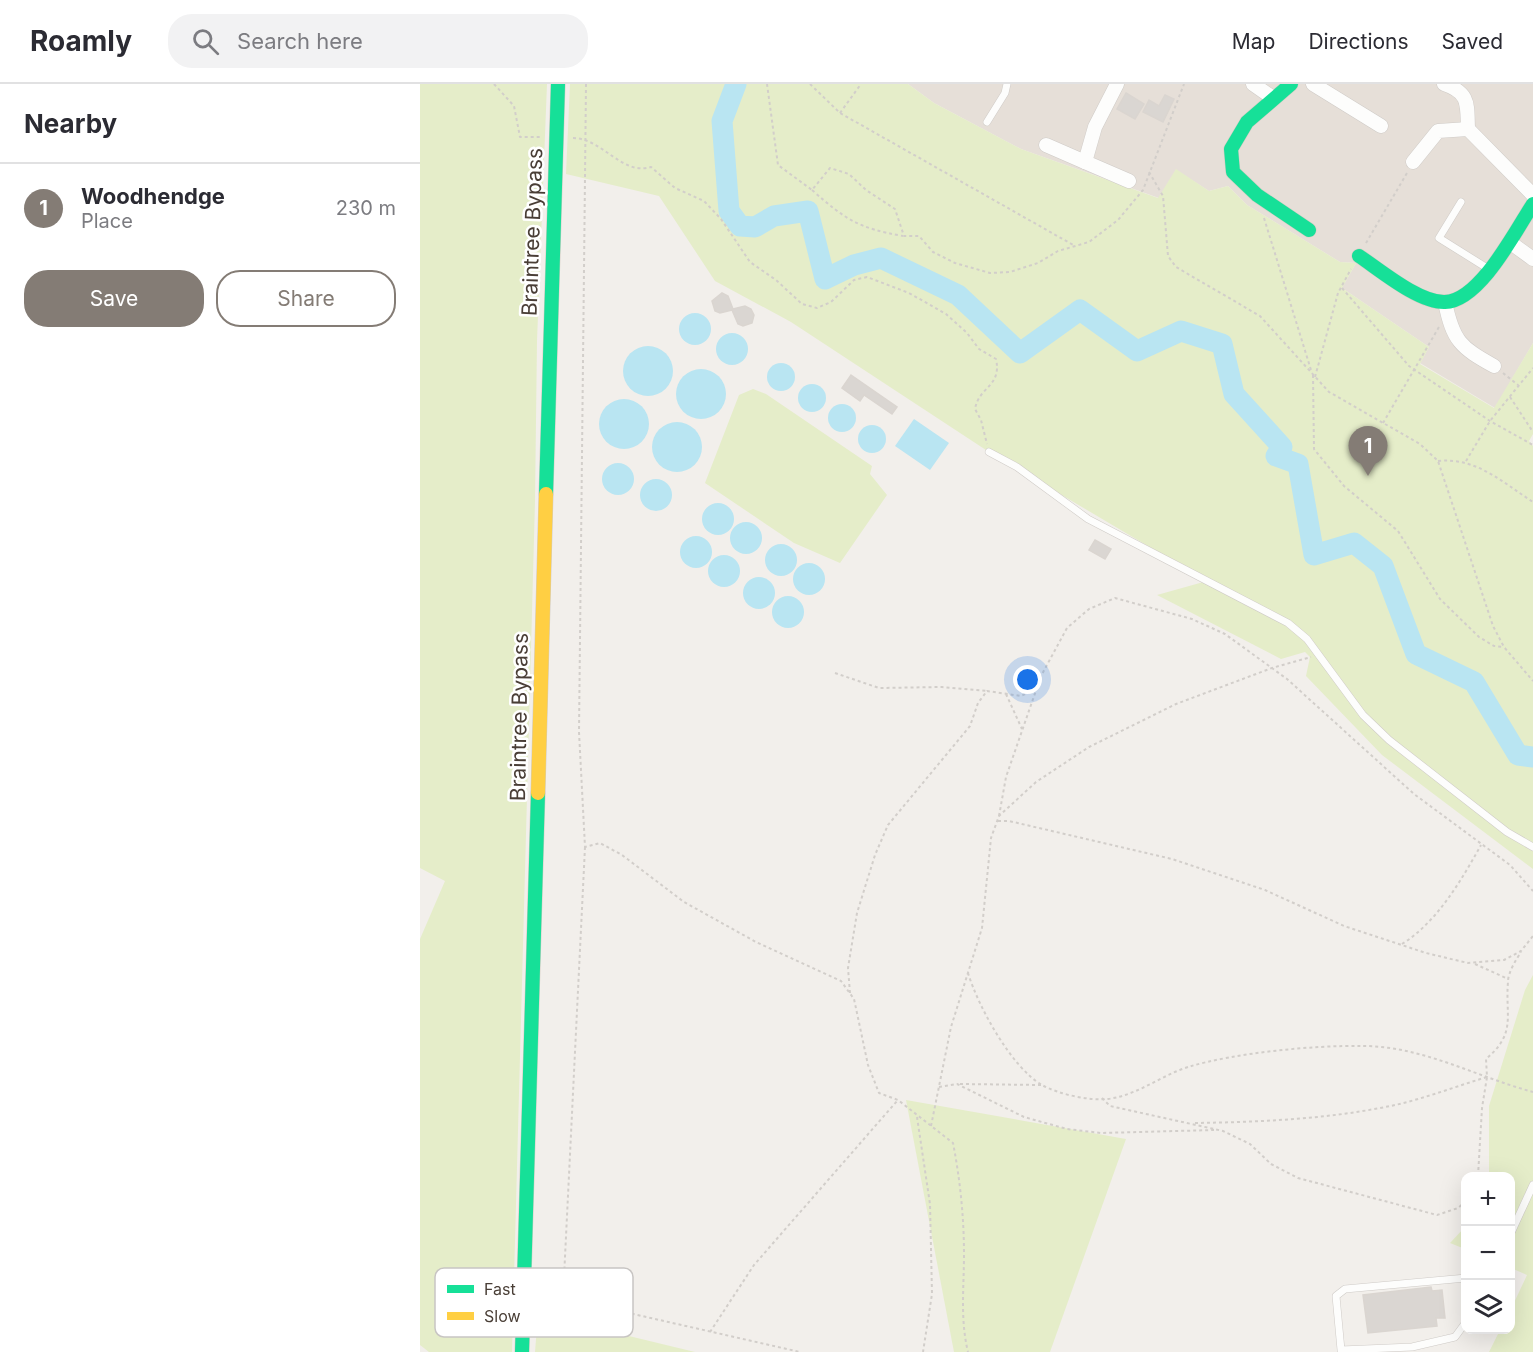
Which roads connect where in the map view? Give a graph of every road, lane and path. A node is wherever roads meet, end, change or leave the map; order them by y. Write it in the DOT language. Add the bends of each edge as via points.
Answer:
graph roads {
  1 [pos="494,84"];
  2 [pos="558,84"];
  3 [pos="586,84"];
  4 [pos="767,84"];
  5 [pos="810,84"];
  6 [pos="861,84"];
  7 [pos="1007,84"];
  8 [pos="1117,84"];
  9 [pos="1177,84"];
  10 [pos="1253,84"];
  11 [pos="1291,84"];
  12 [pos="1313,84"];
  13 [pos="1444,84"];
  14 [pos="1183,85"];
  15 [pos="1273,98"];
  16 [pos="840,113"];
  17 [pos="987,122"];
  18 [pos="1381,126"];
  19 [pos="1468,129"];
  20 [pos="556,137"];
  21 [pos="585,138"];
  22 [pos="1046,145"];
  23 [pos="1085,162"];
  24 [pos="1413,162"];
  25 [pos="1149,172"];
  26 [pos="1130,181"];
  27 [pos="812,189"];
  28 [pos="1533,195"];
  29 [pos="1461,202"];
  30 [pos="1533,204"];
  31 [pos="1264,217"];
  32 [pos="1308,230"];
  33 [pos="904,236"];
  34 [pos="1511,243"];
  35 [pos="1075,246"];
  36 [pos="1359,256"];
  37 [pos="1533,259"];
  38 [pos="1489,269"];
  39 [pos="1342,288"];
  40 [pos="1446,308"];
  41 [pos="1494,366"];
  42 [pos="1533,368"];
  43 [pos="1413,369"];
  44 [pos="1313,375"];
  45 [pos="1518,385"];
  46 [pos="1509,396"];
  47 [pos="1490,421"];
  48 [pos="1383,423"];
  49 [pos="1533,432"];
  50 [pos="1533,445"];
  51 [pos="989,452"];
  52 [pos="1438,461"];
  53 [pos="1466,461"];
  54 [pos="1533,502"];
  55 [pos="1504,647"];
  56 [pos="1318,655"];
  57 [pos="1272,668"];
  58 [pos="835,673"];
  59 [pos="1533,681"];
  60 [pos="1036,688"];
  61 [pos="987,691"];
  62 [pos="1006,694"];
  63 [pos="1022,729"];
  64 [pos="999,816"];
  65 [pos="998,821"];
  66 [pos="1481,845"];
  67 [pos="585,847"];
  68 [pos="1533,848"];
  69 [pos="1533,891"];
  70 [pos="1533,936"];
  71 [pos="1402,944"];
  72 [pos="1522,949"];
  73 [pos="1473,963"];
  74 [pos="968,973"];
  75 [pos="1508,979"];
  76 [pos="849,993"];
  77 [pos="1487,1077"];
  78 [pos="957,1084"];
  79 [pos="1043,1085"];
  80 [pos="939,1087"];
  81 [pos="1533,1092"];
  82 [pos="1102,1098"];
  83 [pos="898,1100"];
  84 [pos="917,1115"];
  85 [pos="1190,1123"];
  86 [pos="931,1126"];
  87 [pos="1218,1130"];
  88 [pos="1478,1172"];
  89 [pos="1533,1185"];
  90 [pos="1461,1206"];
  91 [pos="1514,1226"];
  92 [pos="524,1268"];
  93 [pos="564,1268"];
  94 [pos="1461,1278"];
  95 [pos="633,1314"];
  96 [pos="1461,1329"];
  97 [pos="710,1332"];
  98 [pos="522,1337"];
  99 [pos="522,1352"];
  100 [pos="800,1352"];
  101 [pos="923,1352"];
  102 [pos="968,1352"];
  1 -- 20 [label="path" via="514,106 520,136"];
  2 -- 20 [label="main road, Braintree Bypass"];
  3 -- 21 [label="path"];
  4 -- 27 [label="path" via="778,165"];
  5 -- 16 [label="path"];
  6 -- 16 [label="path"];
  7 -- 17 [label="lane"];
  8 -- 23 [label="street" via="1095,127"];
  9 -- 14 [label="path"];
  10 -- 15 [label="street"];
  11 -- 15 [label="main road"];
  12 -- 18 [label="street"];
  13 -- 19 [label="street" via="1458,89 1467,102"];
  14 -- 25 [label="path"];
  15 -- 32 [label="main road" via="1247,122 1231,149 1233,172 1257,195"];
  16 -- 35 [label="path"];
  19 -- 24 [label="street" via="1438,130"];
  19 -- 28 [label="street"];
  20 -- 21 [label="path"];
  20 -- 92 [label="main road, Braintree Bypass"];
  21 -- 51 [label="path" via="632,168 651,167 675,188 704,201 722,219 750,262 802,304 817,308 831,302 854,280 867,278 909,293 946,314 979,349 996,358 999,372 977,400 975,410"];
  21 -- 67 [label="path" via="579,732"];
  22 -- 23 [label="street"];
  23 -- 26 [label="street"];
  24 -- 36 [label="path"];
  25 -- 35 [label="path" via="1143,190 1118,220 1089,242"];
  25 -- 44 [label="path" via="1163,196 1168,256 1176,267 1260,316"];
  27 -- 33 [label="path" via="852,223"];
  27 -- 33 [label="path" via="830,168 849,174 895,209"];
  29 -- 38 [label="lane" via="1439,238"];
  30 -- 34 [label="main road"];
  31 -- 44 [label="path"];
  33 -- 35 [label="path" via="919,236 933,252 990,273 1010,272"];
  34 -- 37 [label="street"];
  34 -- 38 [label="main road"];
  36 -- 40 [label="main road"];
  36 -- 44 [label="path" via="1338,293"];
  38 -- 40 [label="main road"];
  39 -- 43 [label="path"];
  40 -- 41 [label="street" via="1453,332 1465,349"];
  40 -- 43 [label="path"];
  41 -- 45 [label="path"];
  42 -- 45 [label="path"];
  43 -- 47 [label="path"];
  43 -- 48 [label="path"];
  44 -- 48 [label="path" via="1329,392"];
  44 -- 55 [label="path" via="1314,449 1344,486 1398,531 1440,599 1479,637"];
  45 -- 46 [label="path"];
  46 -- 47 [label="path"];
  46 -- 49 [label="path"];
  47 -- 50 [label="path"];
  47 -- 53 [label="path"];
  48 -- 52 [label="path" via="1420,444"];
  51 -- 56 [label="lane" via="1017,467 1088,519 1288,623"];
  52 -- 53 [label="path"];
  52 -- 55 [label="path" via="1487,609"];
  53 -- 54 [label="path"];
  55 -- 59 [label="path"];
  56 -- 57 [label="path"];
  56 -- 68 [label="lane" via="1363,715 1389,740"];
  57 -- 60 [label="path" via="1226,634 1192,619 1115,598 1089,609 1067,628"];
  57 -- 64 [label="path" via="1176,704 1089,747 1036,782"];
  57 -- 66 [label="path" via="1383,769"];
  58 -- 61 [label="path" via="879,688"];
  60 -- 62 [label="path" via="1020,696"];
  60 -- 63 [label="path"];
  61 -- 62 [label="path"];
  61 -- 76 [label="path" via="970,726 888,825 857,913 848,968"];
  62 -- 63 [label="path"];
  63 -- 64 [label="path" via="1006,777"];
  64 -- 65 [label="path"];
  65 -- 71 [label="path" via="1172,859 1265,890 1344,926"];
  65 -- 74 [label="path" via="992,838 982,928"];
  66 -- 69 [label="path" via="1510,865"];
  66 -- 71 [label="path" via="1442,905 1415,936"];
  67 -- 76 [label="path" via="600,843 622,855 684,902 756,942 841,981"];
  67 -- 93 [label="path"];
  70 -- 72 [label="path"];
  71 -- 73 [label="path"];
  72 -- 73 [label="path" via="1504,960"];
  72 -- 75 [label="path"];
  73 -- 75 [label="path"];
  74 -- 79 [label="path" via="988,1019 1008,1049 1026,1073"];
  74 -- 80 [label="path" via="951,1027"];
  75 -- 77 [label="path" via="1510,1022 1500,1047 1486,1059"];
  76 -- 83 [label="path" via="879,1093"];
  77 -- 81 [label="path"];
  77 -- 82 [label="path" via="1388,1047 1328,1047 1187,1067 1142,1090"];
  77 -- 85 [label="path" via="1396,1105 1358,1111 1253,1122"];
  77 -- 88 [label="path"];
  78 -- 79 [label="path"];
  78 -- 80 [label="path"];
  78 -- 87 [label="path" via="1024,1118 1067,1129"];
  79 -- 82 [label="path" via="1082,1097"];
  80 -- 86 [label="path"];
  82 -- 85 [label="path" via="1110,1106"];
  83 -- 84 [label="path"];
  83 -- 97 [label="path" via="754,1265"];
  84 -- 86 [label="path"];
  84 -- 101 [label="path" via="930,1204 932,1283"];
  85 -- 87 [label="path"];
  86 -- 102 [label="path" via="953,1143 957,1165 964,1253 962,1312"];
  87 -- 90 [label="path" via="1250,1144 1271,1164 1298,1178 1437,1215"];
  89 -- 91 [label="lane"];
  94 -- 96 [label="lane" via="1345,1289 1336,1296 1336,1313 1341,1350 1412,1347 1455,1337"];
  95 -- 97 [label="path"];
  97 -- 100 [label="path"];
  98 -- 99 [label="main road, Braintree Bypass"];
}
